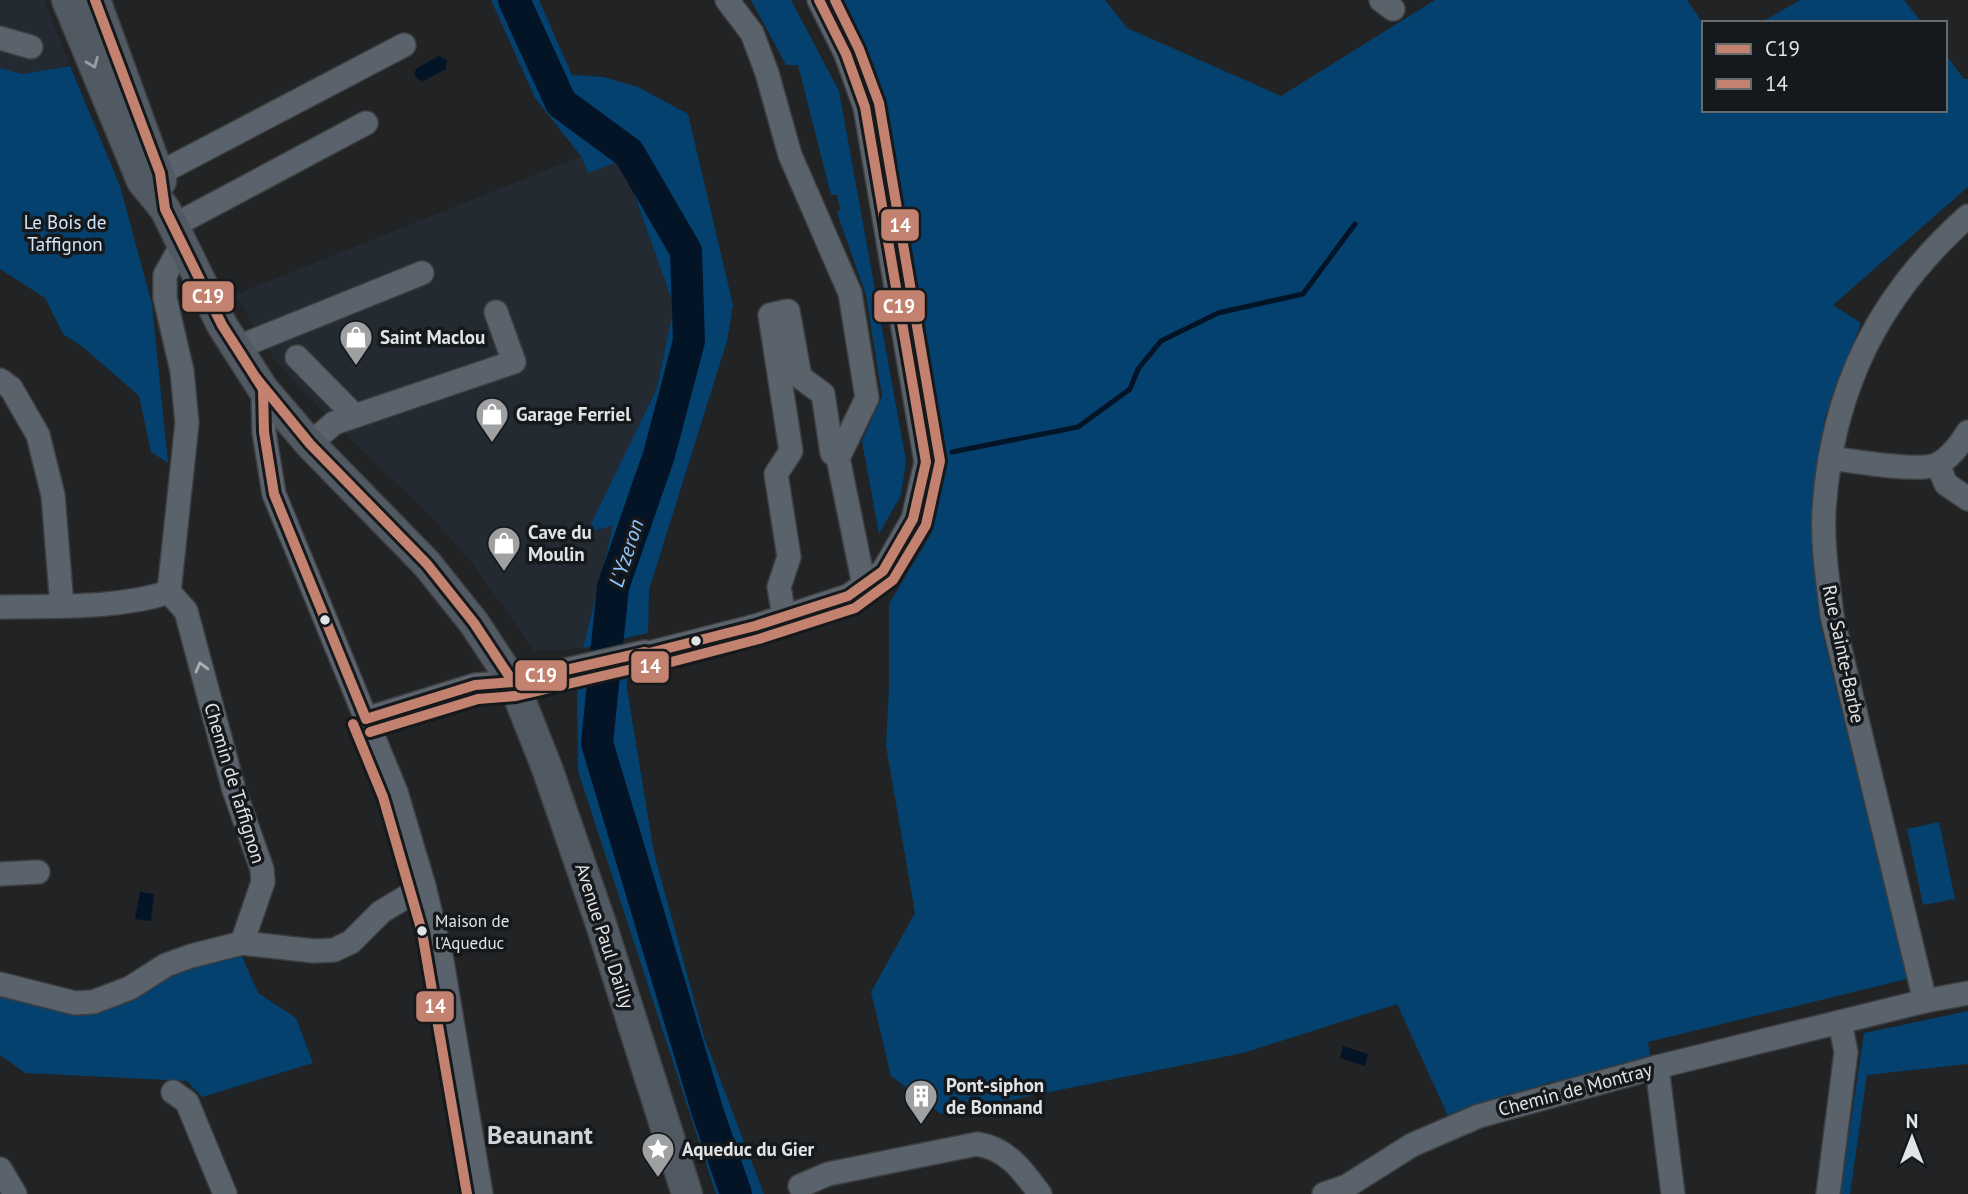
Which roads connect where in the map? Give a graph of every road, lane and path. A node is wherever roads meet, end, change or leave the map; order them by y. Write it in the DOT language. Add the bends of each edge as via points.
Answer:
graph roads {
  1 [pos="67,0"];
  2 [pos="95,0"];
  3 [pos="726,0"];
  4 [pos="819,0"];
  5 [pos="0,38"];
  6 [pos="404,45"];
  7 [pos="31,47"];
  8 [pos="366,123"];
  9 [pos="160,173"];
  10 [pos="1968,216"];
  11 [pos="173,227"];
  12 [pos="422,273"];
  13 [pos="496,312"];
  14 [pos="236,348"];
  15 [pos="297,357"];
  16 [pos="0,380"];
  17 [pos="263,389"];
  18 [pos="355,416"];
  19 [pos="1968,432"];
  20 [pos="310,444"];
  21 [pos="838,458"];
  22 [pos="1830,458"];
  23 [pos="1938,465"];
  24 [pos="1968,499"];
  25 [pos="864,584"];
  26 [pos="169,592"];
  27 [pos="62,606"];
  28 [pos="0,607"];
  29 [pos="784,616"];
  30 [pos="513,682"];
  31 [pos="366,719"];
  32 [pos="38,873"];
  33 [pos="0,874"];
  34 [pos="424,886"];
  35 [pos="242,943"];
  36 [pos="0,984"];
  37 [pos="1968,993"];
  38 [pos="1925,1001"];
  39 [pos="1840,1022"];
  40 [pos="1657,1067"];
  41 [pos="173,1092"];
  42 [pos="0,1169"];
  43 [pos="800,1186"];
  44 [pos="1666,1193"];
  45 [pos="15,1194"];
  46 [pos="225,1194"];
  47 [pos="481,1194"];
  48 [pos="687,1194"];
  49 [pos="1040,1194"];
  50 [pos="1324,1194"];
  51 [pos="1828,1194"];
  1 -- 11 [label="main road, one-way" via="142,181"];
  2 -- 9 [label="main road"];
  3 -- 21 [label="street" via="752,33 790,155 850,293 867,398"];
  4 -- 25 [label="street" via="865,107 926,462 914,519 883,570"];
  5 -- 7 [label="street"];
  6 -- 9 [label="street"];
  8 -- 11 [label="street"];
  9 -- 11 [label="main road"];
  10 -- 22 [label="street, Rue Sainte-Barbe" via="1936,244 1884,312 1851,380"];
  11 -- 14 [label="main road, Avenue Paul Dailly"];
  11 -- 26 [label="street" via="165,298 183,371 187,423"];
  12 -- 14 [label="street"];
  13 -- 18 [label="street" via="514,362"];
  14 -- 17 [label="main road, Avenue Paul Dailly"];
  15 -- 18 [label="street"];
  16 -- 27 [label="street" via="11,388 38,435 53,495"];
  17 -- 20 [label="main road, Avenue Paul Dailly"];
  17 -- 31 [label="street" via="274,494"];
  18 -- 20 [label="street" via="334,423"];
  19 -- 23 [label="street"];
  20 -- 30 [label="main road, Avenue Paul Dailly" via="427,564"];
  21 -- 25 [label="street"];
  21 -- 29 [label="street" via="832,453 824,394 800,377 788,311 770,315 791,451 776,474 789,557 779,587"];
  22 -- 23 [label="street" via="1910,467"];
  22 -- 38 [label="street, Rue Sainte-Barbe" via="1824,511 1832,617"];
  23 -- 24 [label="street" via="1947,485"];
  25 -- 29 [label="street" via="848,596"];
  26 -- 27 [label="street" via="146,600"];
  35 -- 26 [label="street, Chemin de Taffignon, one-way" via="263,882 262,869 234,790 186,611"];
  27 -- 28 [label="street"];
  29 -- 30 [label="street" via="649,653"];
  30 -- 31 [label="street" via="475,685"];
  30 -- 48 [label="main road, Avenue Paul Dailly" via="597,912"];
  31 -- 34 [label="street" via="396,792"];
  32 -- 33 [label="street"];
  34 -- 35 [label="street" via="334,950"];
  34 -- 47 [label="street" via="438,940"];
  35 -- 36 [label="street" via="166,965 130,988 93,1002 75,1003"];
  37 -- 38 [label="street, Chemin de Montray"];
  38 -- 39 [label="street, Chemin de Montray"];
  39 -- 40 [label="street, Chemin de Montray"];
  39 -- 51 [label="street" via="1846,1052"];
  40 -- 44 [label="street"];
  40 -- 50 [label="street, Chemin de Montray" via="1479,1116 1412,1146 1348,1186"];
  41 -- 46 [label="street" via="187,1102"];
  42 -- 45 [label="street"];
  43 -- 49 [label="street" via="828,1174 976,1144 1002,1151"];
}
